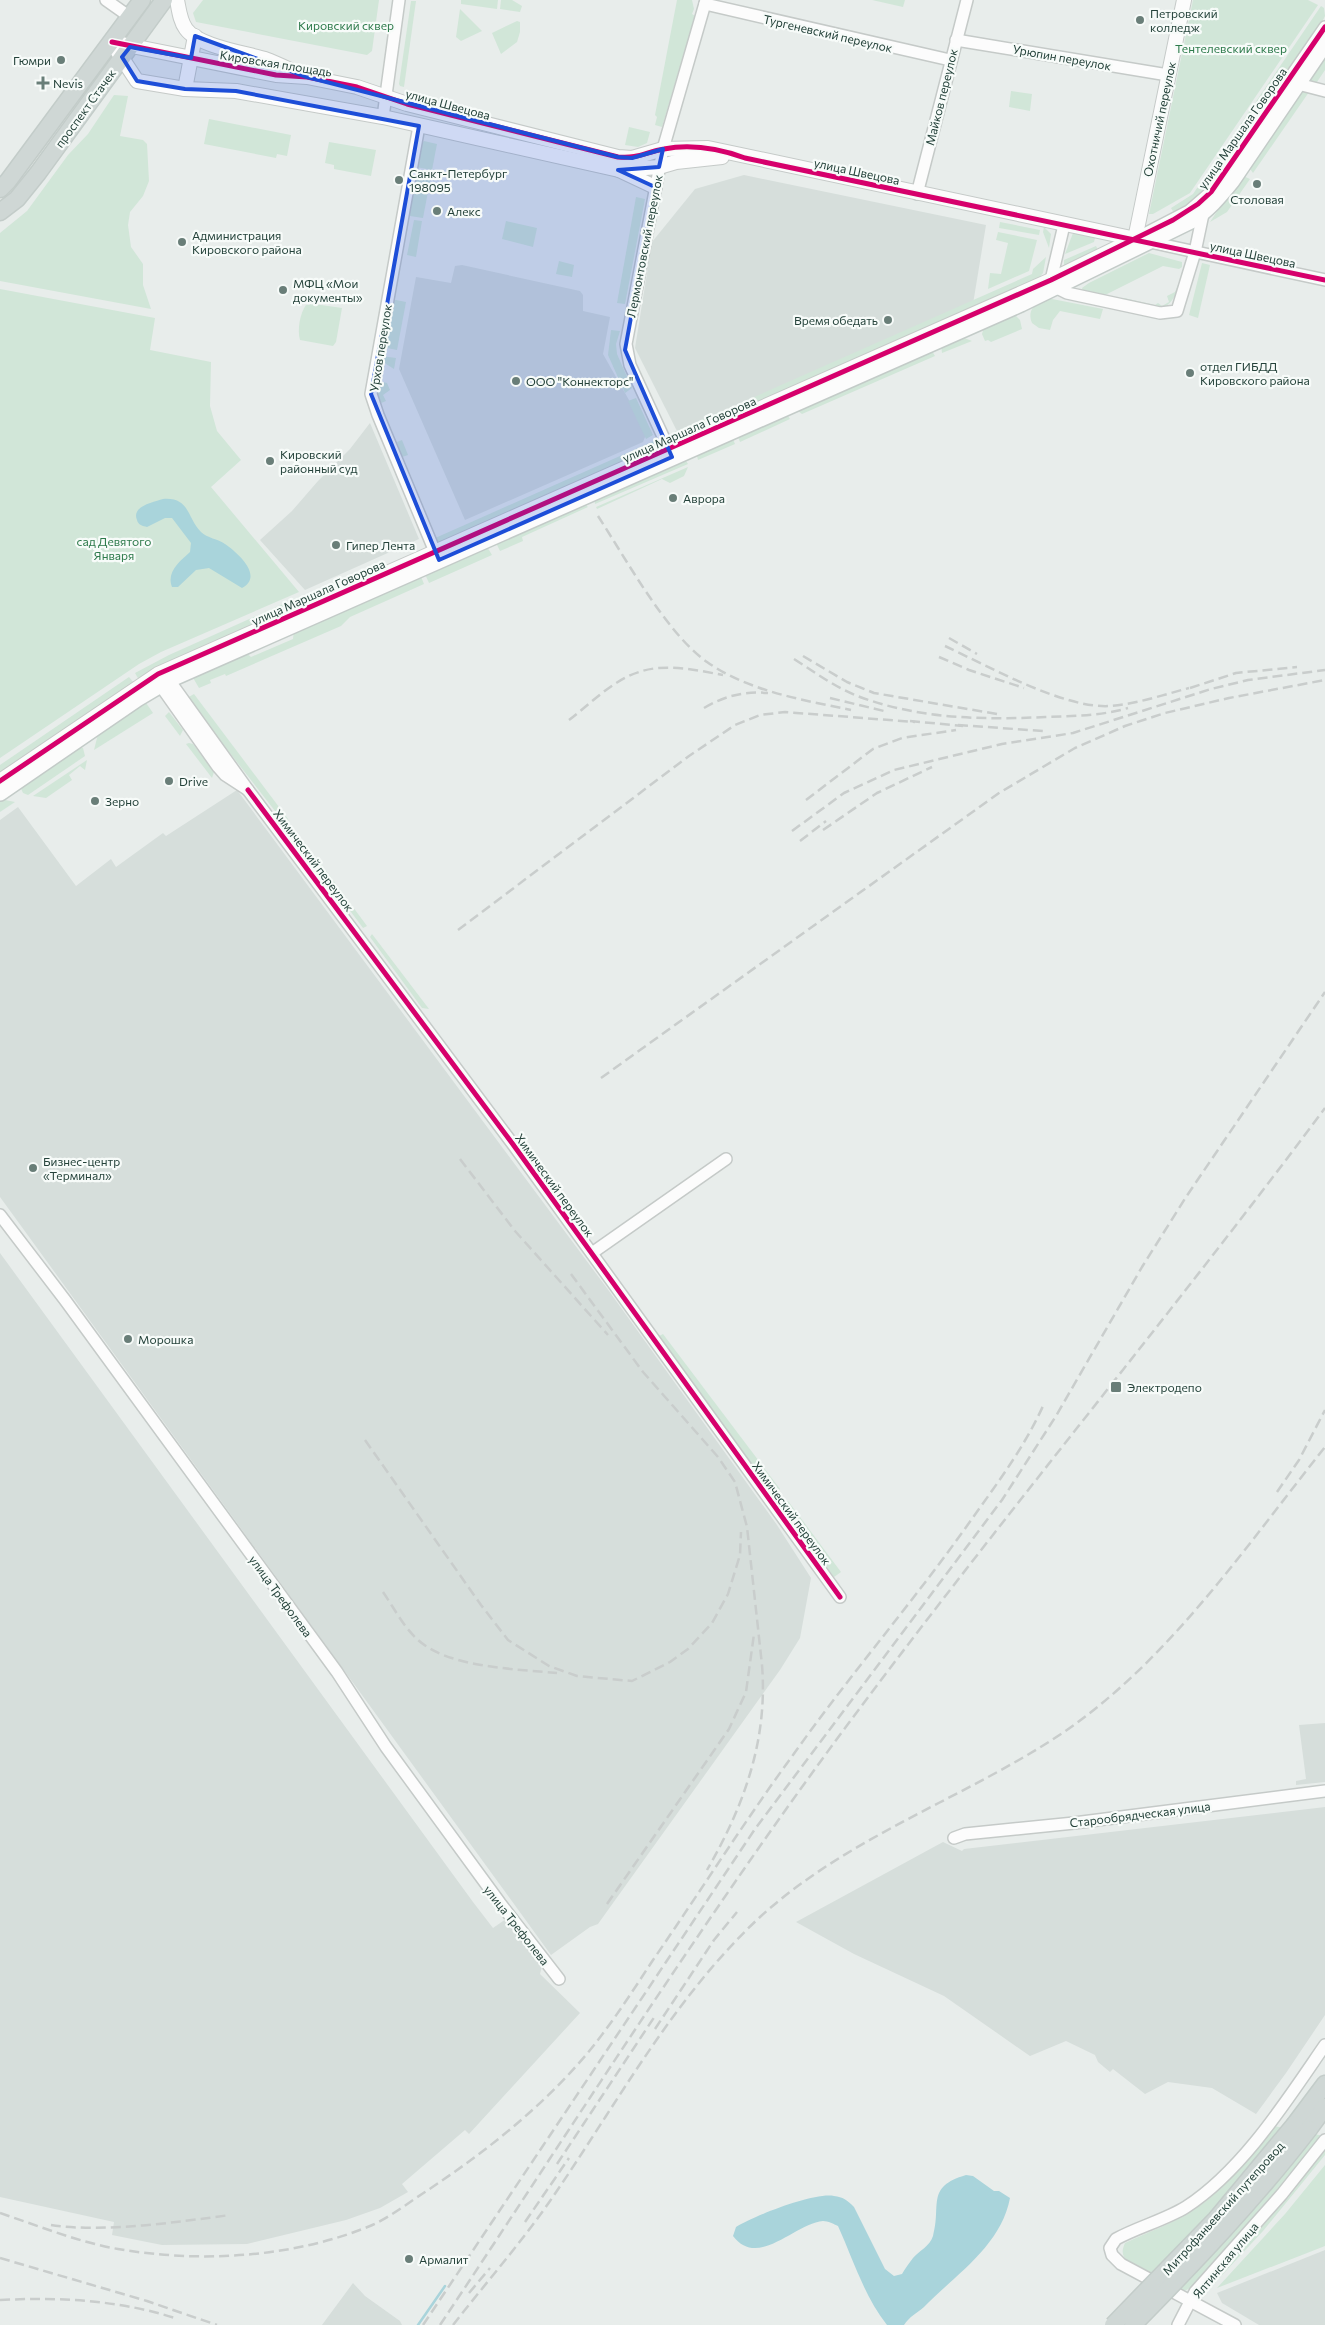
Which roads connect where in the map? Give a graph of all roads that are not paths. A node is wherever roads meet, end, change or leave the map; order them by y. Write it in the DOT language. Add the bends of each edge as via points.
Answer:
graph roads {
  1 [pos="106,0"];
  2 [pos="142,0"];
  3 [pos="164,0"];
  4 [pos="177,0"];
  5 [pos="399,0"];
  6 [pos="967,0"];
  7 [pos="1184,0"];
  8 [pos="706,2"];
  9 [pos="130,17"];
  10 [pos="1325,26"];
  11 [pos="194,36"];
  12 [pos="956,40"];
  13 [pos="112,42"];
  14 [pos="1325,44"];
  15 [pos="126,52"];
  16 [pos="191,58"];
  17 [pos="950,60"];
  18 [pos="1168,75"];
  19 [pos="307,77"];
  20 [pos="1294,81"];
  21 [pos="185,90"];
  22 [pos="1325,91"];
  23 [pos="386,98"];
  24 [pos="383,117"];
  25 [pos="420,126"];
  26 [pos="663,149"];
  27 [pos="745,158"];
  28 [pos="659,167"];
  29 [pos="619,170"];
  30 [pos="3,182"];
  31 [pos="655,187"];
  32 [pos="917,194"];
  33 [pos="0,212"];
  34 [pos="1203,214"];
  35 [pos="1064,225"];
  36 [pos="1135,239"];
  37 [pos="1150,242"];
  38 [pos="1195,252"];
  39 [pos="1325,280"];
  40 [pos="1054,284"];
  41 [pos="670,453"];
  42 [pos="436,556"];
  43 [pos="162,680"];
  44 [pos="0,781"];
  45 [pos="0,793"];
  46 [pos="726,1159"];
  47 [pos="0,1215"];
  48 [pos="592,1253"];
  49 [pos="840,1597"];
  50 [pos="1325,1791"];
  51 [pos="954,1838"];
  52 [pos="559,1979"];
  53 [pos="1325,2045"];
  54 [pos="1325,2084"];
  55 [pos="1325,2107"];
  56 [pos="1302,2126"];
  57 [pos="1325,2140"];
  58 [pos="1191,2301"];
  59 [pos="1113,2325"];
  60 [pos="1133,2325"];
  61 [pos="1178,2325"];
  62 [pos="1235,2325"];
  1 -- 9 [label="street"];
  2 -- 9 [label="main road, проспект Стачек"];
  3 -- 15 [label="main road, проспект Стачек"];
  4 -- 11 [label="street" via="185,29"];
  5 -- 23 [label="street"];
  6 -- 12 [label="street, Майков переулок"];
  7 -- 18 [label="street, Охотничий переулок"];
  8 -- 17 [label="street, Тургеневский переулок"];
  8 -- 26 [label="street, Лермонтовский переулок"];
  9 -- 13 [label="main road, проспект Стачек"];
  10 -- 20 [label="street, улица Маршала Говорова"];
  11 -- 16 [label="street"];
  11 -- 19 [label="street"];
  12 -- 17 [label="street, Майков переулок"];
  12 -- 18 [label="street, Урюпин переулок"];
  13 -- 15 [label="street, Кировская площадь"];
  13 -- 30 [label="main road, проспект Стачек"];
  14 -- 20 [label="main road, улица Маршала Говорова"];
  15 -- 16 [label="street, Кировская площадь"];
  15 -- 21 [label="street, улица Швецова" via="137,82"];
  15 -- 33 [label="main road, проспект Стачек" via="38,173 17,199"];
  16 -- 19 [label="street, Кировская площадь" via="276,75"];
  16 -- 21 [label="street"];
  17 -- 32 [label="street, Майков переулок"];
  18 -- 36 [label="street, Охотничий переулок"];
  19 -- 23 [label="street, Кировская площадь" via="357,87"];
  20 -- 22 [label="street"];
  20 -- 34 [label="main road, улица Маршала Говорова" via="1232,181"];
  20 -- 36 [label="street, улица Маршала Говорова" via="1210,192 1189,211"];
  21 -- 24 [label="street, улица Швецова" via="236,92"];
  23 -- 24 [label="street"];
  23 -- 26 [label="street, улица Швецова" via="618,157 632,158"];
  24 -- 25 [label="street, улица Швецова"];
  25 -- 29 [label="street, улица Швецова"];
  25 -- 42 [label="street, Урхов переулок" via="371,394"];
  26 -- 27 [label="street, улица Швецова" via="708,148"];
  26 -- 28 [label="street, Лермонтовский переулок"];
  27 -- 28 [label="street, улица Швецова" via="710,157"];
  27 -- 32 [label="street, улица Швецова"];
  28 -- 29 [label="street, улица Швецова"];
  28 -- 31 [label="street, Лермонтовский переулок"];
  29 -- 31 [label="street"];
  31 -- 41 [label="street, Лермонтовский переулок" via="625,350"];
  32 -- 35 [label="street, улица Швецова"];
  34 -- 37 [label="main road, улица Маршала Говорова"];
  34 -- 38 [label="street"];
  35 -- 36 [label="street, улица Швецова"];
  35 -- 40 [label="street"];
  36 -- 37 [label="street, улица Швецова"];
  36 -- 40 [label="street, улица Маршала Говорова"];
  37 -- 38 [label="street, улица Швецова"];
  37 -- 40 [label="main road, улица Маршала Говорова"];
  38 -- 39 [label="street, улица Швецова"];
  38 -- 40 [label="street" via="1177,311 1160,313 1068,293"];
  40 -- 41 [label="main road, улица Маршала Говорова"];
  41 -- 42 [label="main road, улица Маршала Говорова"];
  42 -- 43 [label="main road, улица Маршала Говорова"];
  43 -- 44 [label="street, улица Маршала Говорова"];
  43 -- 45 [label="main road, улица Маршала Говорова"];
  43 -- 48 [label="street, Химический переулок" via="218,767 248,790"];
  46 -- 48 [label="street"];
  47 -- 52 [label="street, улица Трефолева" via="339,1675 386,1747 500,1903"];
  48 -- 49 [label="street, Химический переулок"];
  50 -- 51 [label="street, Старообрядческая улица"];
  53 -- 58 [label="street, Ялтинская улица" via="1253,2142 1220,2179 1196,2200 1116,2239 1110,2248 1121,2264"];
  54 -- 56 [label="main road, Митрофаньевский путепровод"];
  55 -- 56 [label="main road, Митрофаньевский путепровод"];
  56 -- 59 [label="main road, Митрофаньевский путепровод, bridge"];
  56 -- 60 [label="main road, Митрофаньевский путепровод, bridge" via="1274,2174"];
  57 -- 58 [label="street, Ялтинская улица" via="1282,2194 1202,2283"];
  58 -- 61 [label="street"];
  58 -- 62 [label="street"];
}
